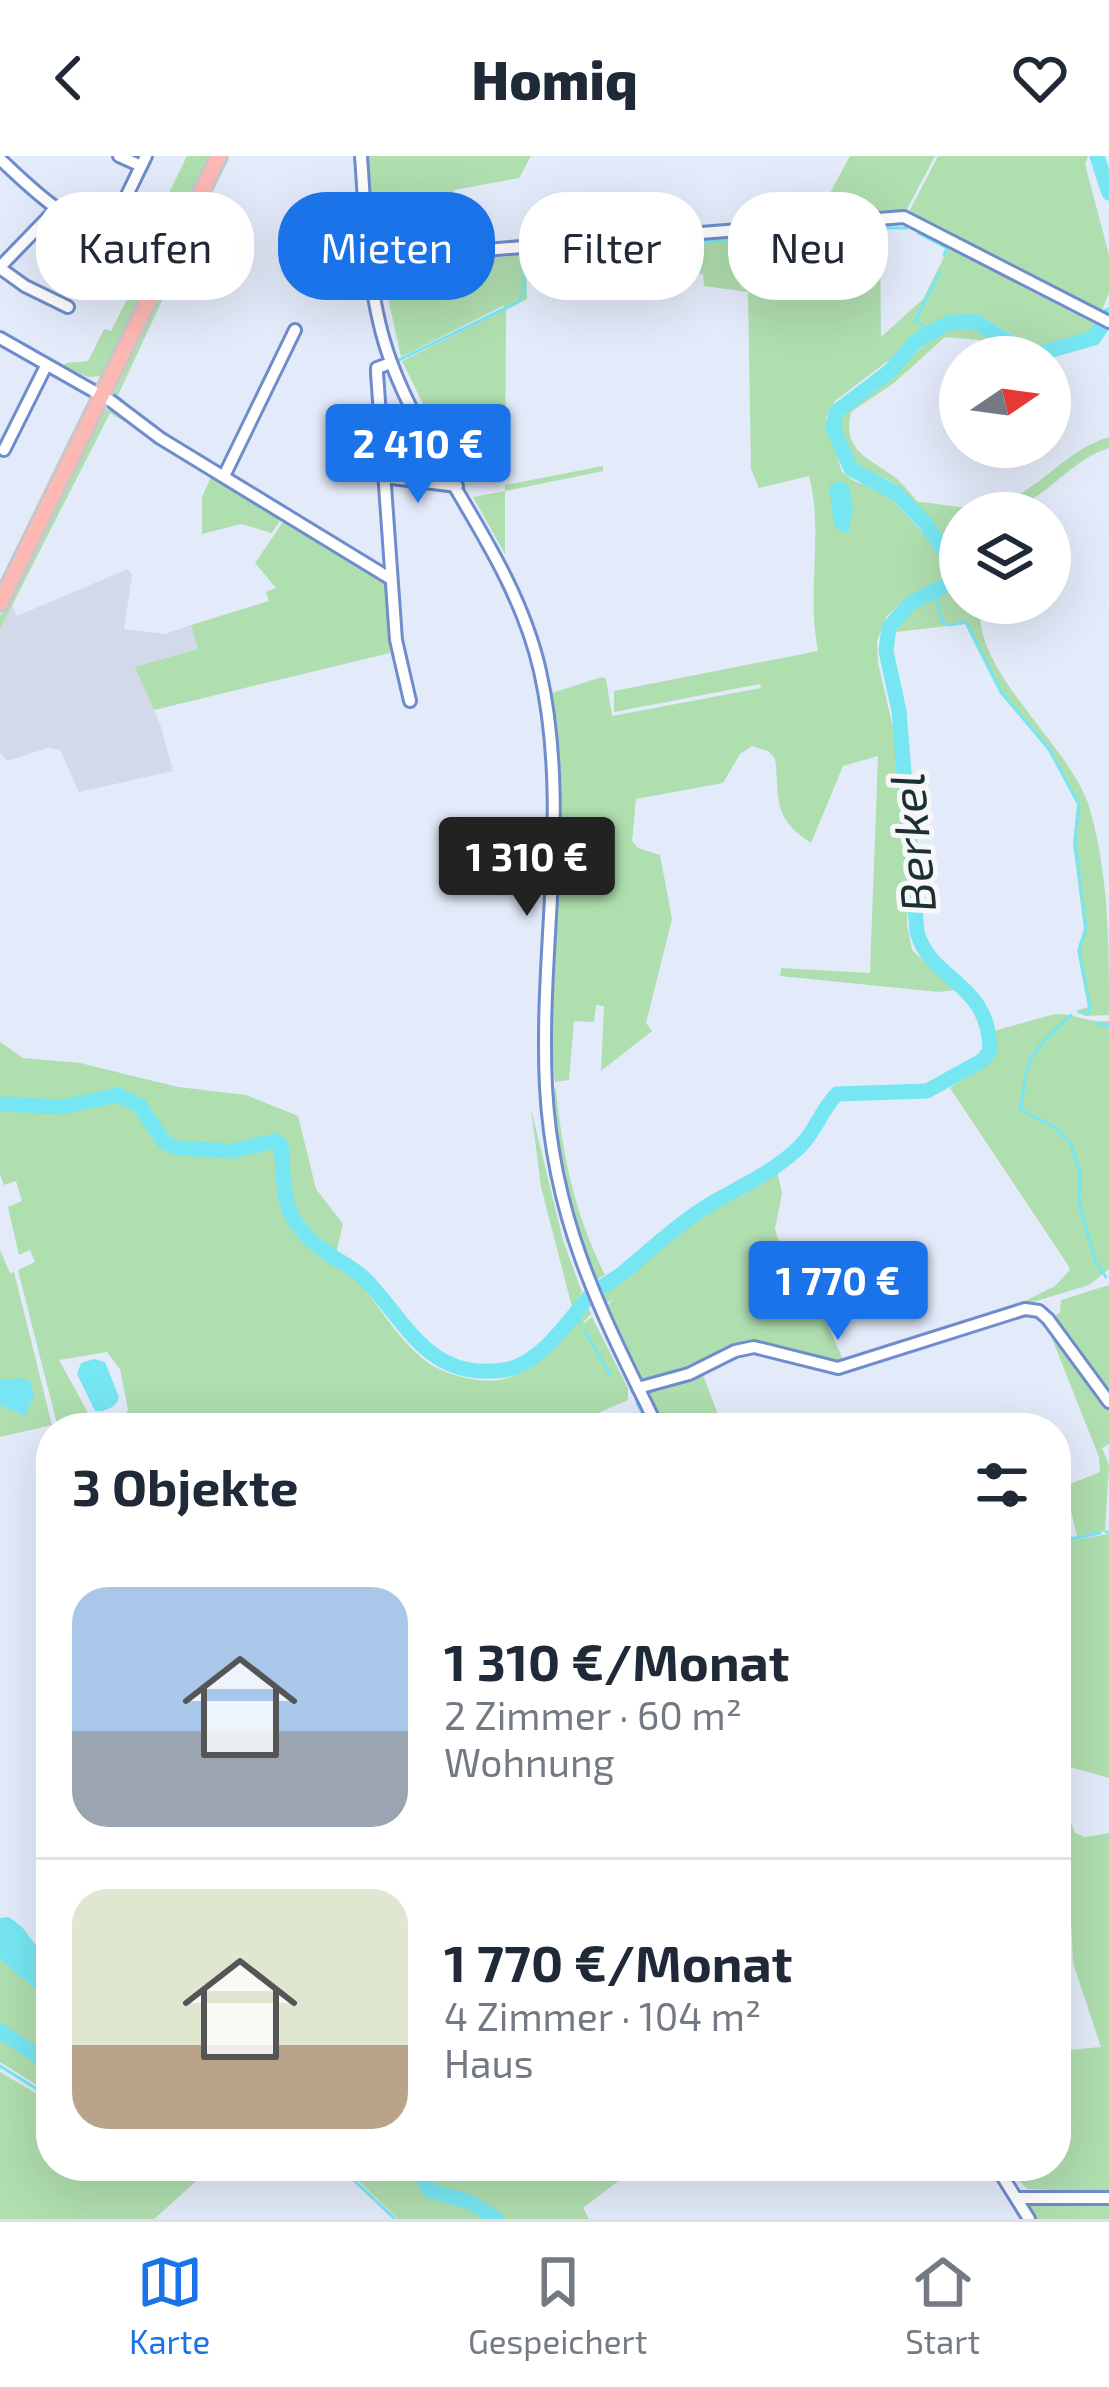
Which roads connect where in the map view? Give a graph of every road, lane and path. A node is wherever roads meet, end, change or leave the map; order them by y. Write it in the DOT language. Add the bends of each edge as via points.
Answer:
graph roads {
  1 [pos="119,156"];
  2 [pos="219,156"];
  3 [pos="361,156"];
  4 [pos="2,159"];
  5 [pos="144,161"];
  6 [pos="39,192"];
  7 [pos="129,192"];
  8 [pos="364,192"];
  9 [pos="36,230"];
  10 [pos="495,249"];
  11 [pos="0,268"];
  12 [pos="375,300"];
  13 [pos="68,307"];
  14 [pos="1104,319"];
  15 [pos="295,330"];
  16 [pos="0,338"];
  17 [pos="391,363"];
  18 [pos="46,366"];
  19 [pos="103,396"];
  20 [pos="4,450"];
  21 [pos="224,476"];
  22 [pos="383,477"];
  23 [pos="457,486"];
  24 [pos="391,579"];
  25 [pos="0,603"];
  26 [pos="410,700"];
  27 [pos="638,1388"];
  28 [pos="1109,1402"];
  29 [pos="650,1413"];
  30 [pos="1006,2181"];
  31 [pos="1018,2198"];
  32 [pos="1109,2198"];
  33 [pos="1029,2219"];
  1 -- 5 [label="street"];
  2 -- 19 [label="main road"];
  3 -- 8 [label="street"];
  4 -- 6 [label="street"];
  5 -- 7 [label="street"];
  9 -- 11 [label="street"];
  10 -- 14 [label="street" via="904,217"];
  11 -- 13 [label="street"];
  12 -- 17 [label="street"];
  15 -- 21 [label="street"];
  16 -- 18 [label="street"];
  17 -- 22 [label="street" via="377,368"];
  17 -- 23 [label="street"];
  18 -- 19 [label="street"];
  18 -- 20 [label="street"];
  19 -- 21 [label="street"];
  19 -- 25 [label="main road"];
  21 -- 24 [label="street"];
  22 -- 23 [label="street"];
  22 -- 24 [label="street"];
  23 -- 27 [label="street" via="517,599 539,665 554,775 546,1087 558,1184 584,1275"];
  24 -- 26 [label="street"];
  27 -- 28 [label="street" via="754,1347 838,1368 1025,1309 1046,1317"];
  27 -- 29 [label="street"];
  30 -- 31 [label="street"];
  31 -- 32 [label="street"];
  31 -- 33 [label="street"];
}
